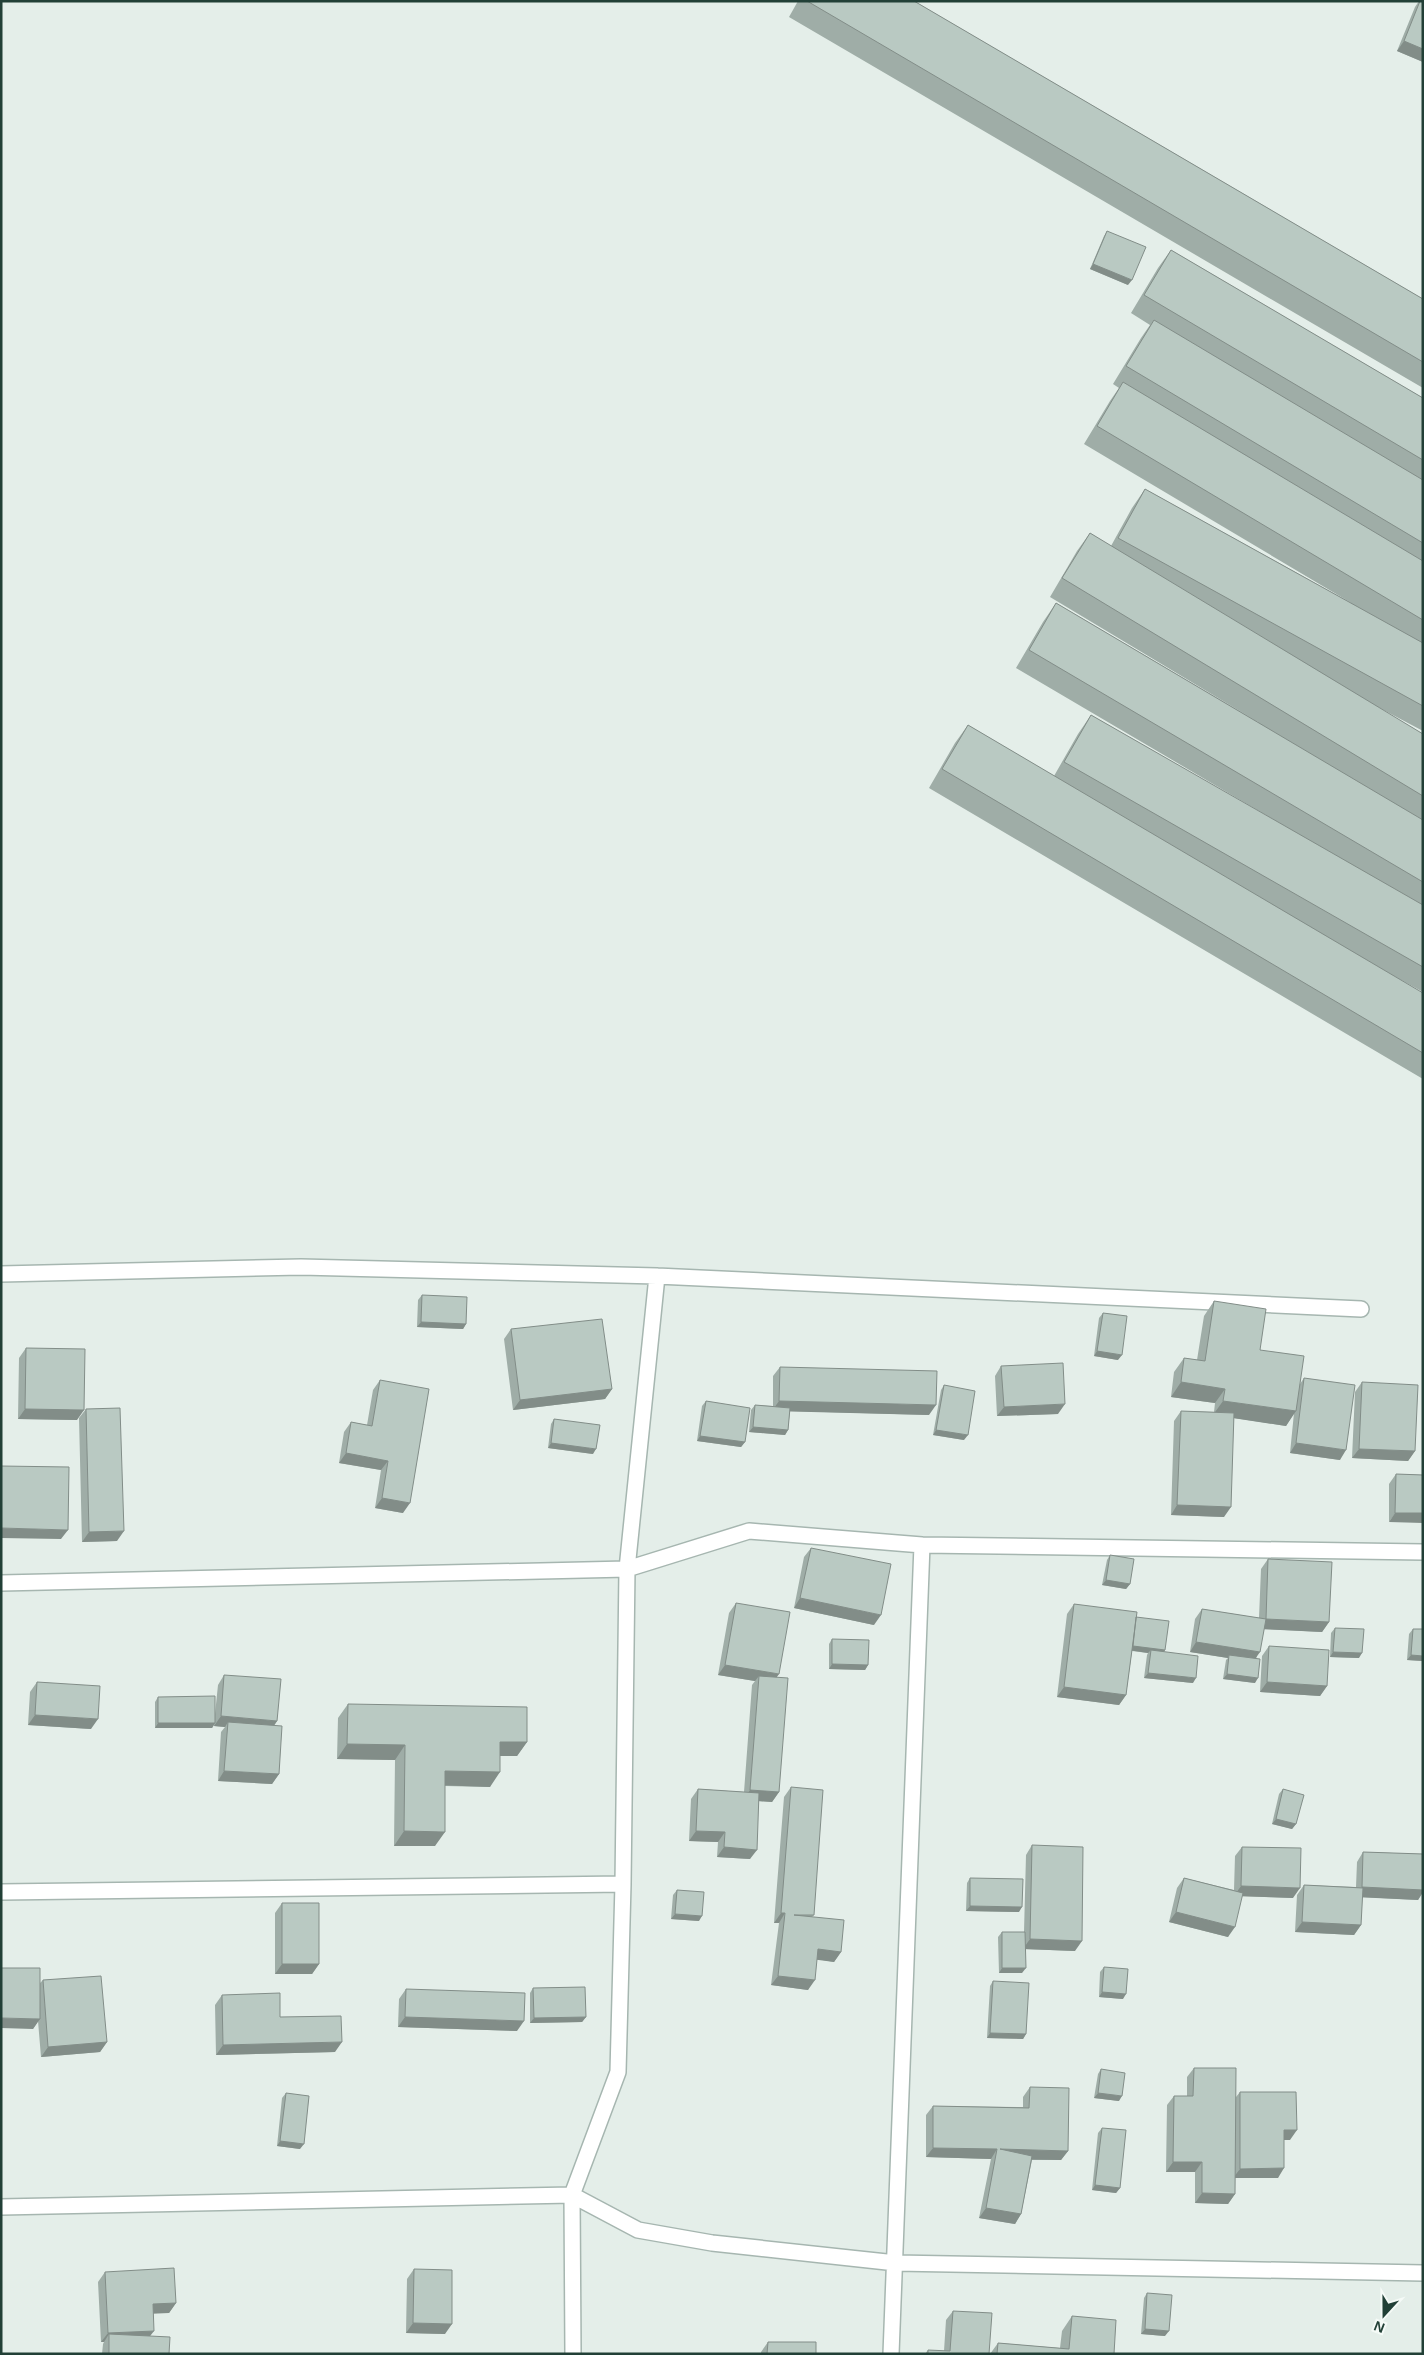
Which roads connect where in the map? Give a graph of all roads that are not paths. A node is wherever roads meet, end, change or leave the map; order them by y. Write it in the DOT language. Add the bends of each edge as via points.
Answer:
graph roads {
  1 [pos="1,1274"];
  2 [pos="657,1276"];
  3 [pos="1361,1309"];
  4 [pos="922,1545"];
  5 [pos="1423,1552"];
  6 [pos="628,1569"];
  7 [pos="1,1582"];
  8 [pos="624,1884"];
  9 [pos="1,1892"];
  10 [pos="572,2195"];
  11 [pos="1,2207"];
  12 [pos="896,2263"];
  13 [pos="1423,2273"];
  14 [pos="573,2354"];
  15 [pos="891,2354"];
  1 -- 2 [label="street" via="301,1268"];
  2 -- 3 [label="street"];
  2 -- 6 [label="street"];
  4 -- 5 [label="street"];
  4 -- 6 [label="street" via="749,1531"];
  4 -- 12 [label="street"];
  6 -- 7 [label="street"];
  6 -- 8 [label="street"];
  8 -- 9 [label="street"];
  8 -- 10 [label="street" via="618,2072"];
  10 -- 11 [label="street"];
  10 -- 12 [label="street" via="638,2230 712,2243"];
  10 -- 14 [label="street"];
  12 -- 13 [label="street"];
  12 -- 15 [label="street"];
}
